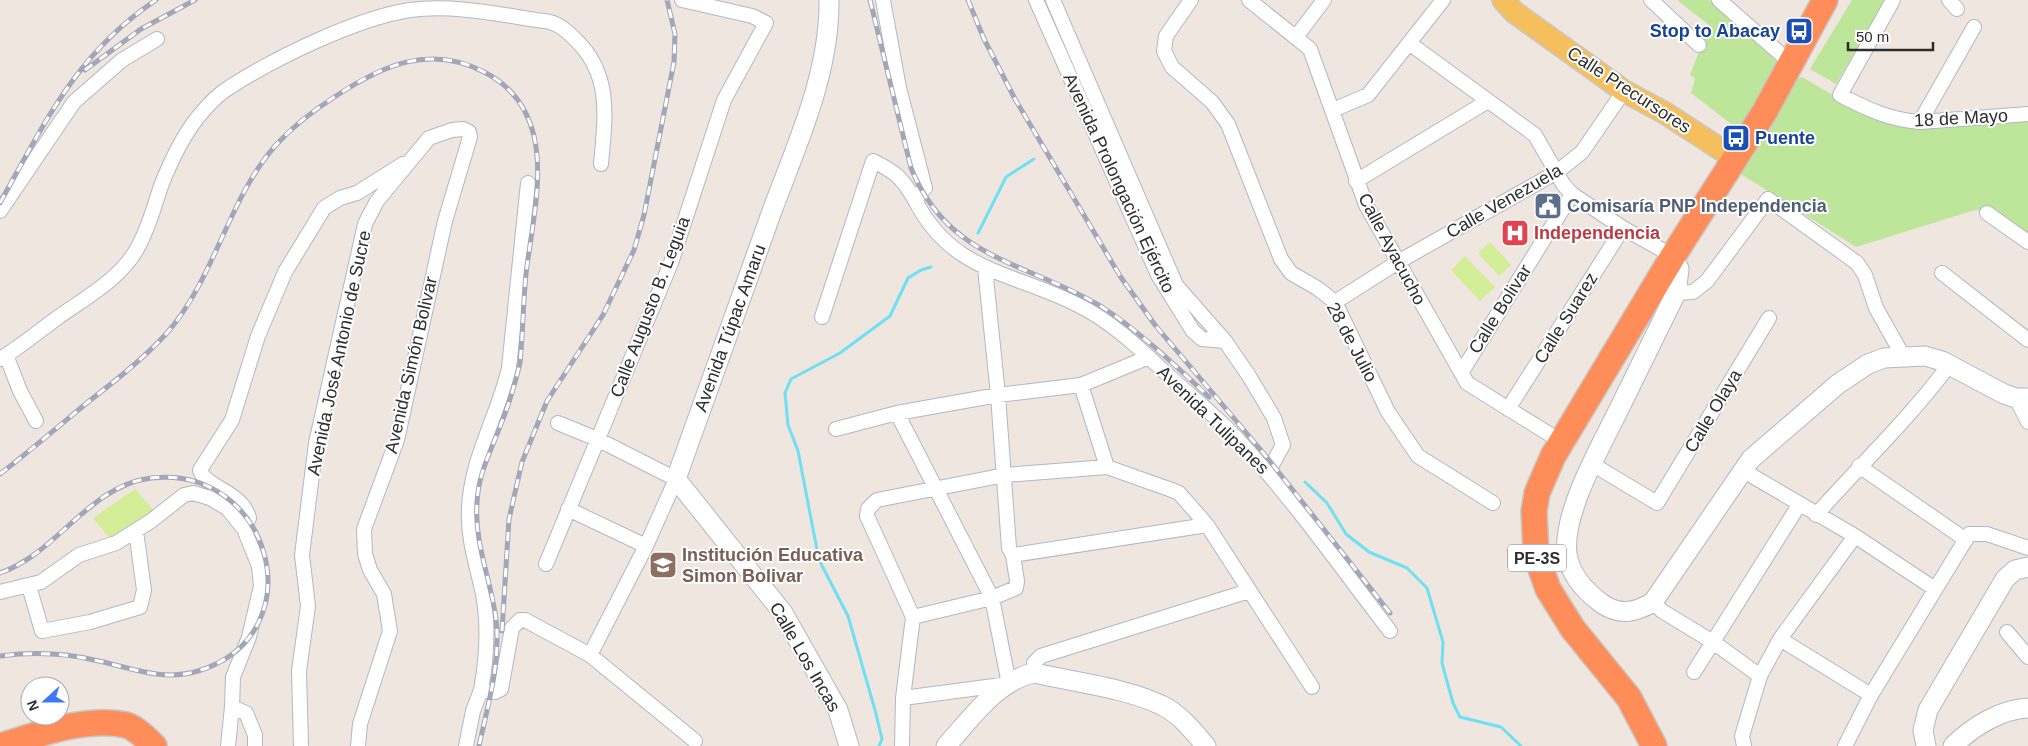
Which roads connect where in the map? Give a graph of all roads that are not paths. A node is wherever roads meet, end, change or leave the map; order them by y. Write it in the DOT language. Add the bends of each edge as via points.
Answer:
graph roads {
  1 [pos="682,0"];
  2 [pos="829,0"];
  3 [pos="883,0"];
  4 [pos="1036,0"];
  5 [pos="1052,0"];
  6 [pos="1191,0"];
  7 [pos="1249,0"];
  8 [pos="1324,0"];
  9 [pos="1443,0"];
  10 [pos="1503,0"];
  11 [pos="1651,0"];
  12 [pos="1719,0"];
  13 [pos="1825,0"];
  14 [pos="1893,0"];
  15 [pos="740,7"];
  16 [pos="1974,27"];
  17 [pos="1296,37"];
  18 [pos="157,39"];
  19 [pos="1409,43"];
  20 [pos="1699,45"];
  21 [pos="1792,64"];
  22 [pos="1624,91"];
  23 [pos="1488,101"];
  24 [pos="1333,110"];
  25 [pos="2028,114"];
  26 [pos="1920,122"];
  27 [pos="463,128"];
  28 [pos="1734,158"];
  29 [pos="413,159"];
  30 [pos="601,164"];
  31 [pos="1557,172"];
  32 [pos="1356,182"];
  33 [pos="528,183"];
  34 [pos="357,193"];
  35 [pos="1572,194"];
  36 [pos="915,200"];
  37 [pos="378,201"];
  38 [pos="0,211"];
  39 [pos="1987,213"];
  40 [pos="1623,228"];
  41 [pos="2028,242"];
  42 [pos="1673,256"];
  43 [pos="1398,262"];
  44 [pos="986,268"];
  45 [pos="1942,273"];
  46 [pos="1676,293"];
  47 [pos="1335,302"];
  48 [pos="822,317"];
  49 [pos="1769,318"];
  50 [pos="2028,340"];
  51 [pos="1225,341"];
  52 [pos="1903,356"];
  53 [pos="3,357"];
  54 [pos="1149,358"];
  55 [pos="1949,364"];
  56 [pos="1460,373"];
  57 [pos="1081,385"];
  58 [pos="998,396"];
  59 [pos="2022,398"];
  60 [pos="1508,409"];
  61 [pos="897,413"];
  62 [pos="36,420"];
  63 [pos="2028,422"];
  64 [pos="558,423"];
  65 [pos="836,429"];
  66 [pos="598,438"];
  67 [pos="1562,442"];
  68 [pos="1592,464"];
  69 [pos="1859,466"];
  70 [pos="1107,468"];
  71 [pos="1742,470"];
  72 [pos="1268,472"];
  73 [pos="1005,475"];
  74 [pos="676,479"];
  75 [pos="937,487"];
  76 [pos="1492,503"];
  77 [pos="1799,505"];
  78 [pos="568,509"];
  79 [pos="1816,515"];
  80 [pos="1207,525"];
  81 [pos="244,530"];
  82 [pos="136,531"];
  83 [pos="1855,536"];
  84 [pos="1966,540"];
  85 [pos="646,546"];
  86 [pos="2028,548"];
  87 [pos="1013,555"];
  88 [pos="546,564"];
  89 [pos="2028,568"];
  90 [pos="29,586"];
  91 [pos="1935,589"];
  92 [pos="1249,590"];
  93 [pos="0,592"];
  94 [pos="992,598"];
  95 [pos="1653,602"];
  96 [pos="913,617"];
  97 [pos="1390,632"];
  98 [pos="2007,632"];
  99 [pos="1780,639"];
  100 [pos="1713,642"];
  101 [pos="593,650"];
  102 [pos="2028,657"];
  103 [pos="1694,672"];
  104 [pos="1035,673"];
  105 [pos="1760,676"];
  106 [pos="1009,684"];
  107 [pos="1312,687"];
  108 [pos="481,690"];
  109 [pos="1871,695"];
  110 [pos="903,698"];
  111 [pos="232,707"];
  112 [pos="2028,708"];
  113 [pos="695,741"];
  114 [pos="0,746"];
  115 [pos="154,746"];
  116 [pos="228,746"];
  117 [pos="255,746"];
  118 [pos="301,746"];
  119 [pos="358,746"];
  120 [pos="466,746"];
  121 [pos="850,746"];
  122 [pos="902,746"];
  123 [pos="946,746"];
  124 [pos="1206,746"];
  125 [pos="1654,746"];
  126 [pos="1744,746"];
  127 [pos="1845,746"];
  128 [pos="1926,746"];
  129 [pos="1954,746"];
  1 -- 15 [label="street"];
  2 -- 74 [label="main road, Avenida Túpac Amaru" via="820,72"];
  3 -- 36 [label="street" via="899,88 926,188"];
  4 -- 51 [label="street, Avenida Prolongación Ejército" via="1158,275 1193,332 1202,339"];
  5 -- 51 [label="street, Avenida Prolongación Ejército" via="1176,285"];
  6 -- 47 [label="street, 28 de Julio" via="1166,36 1164,51 1172,67 1212,102 1228,124 1282,259 1291,273"];
  7 -- 17 [label="street, Calle Ayacucho"];
  8 -- 17 [label="street"];
  9 -- 19 [label="street"];
  10 -- 22 [label="main road, Calle Precursores" via="1514,12"];
  11 -- 20 [label="street"];
  12 -- 21 [label="street"];
  13 -- 21 [label="highway, PE-3S"];
  14 -- 26 [label="street, 18 de Mayo" via="1840,95 1874,113"];
  15 -- 66 [label="street, Calle Augusto B. Leguia" via="766,23 724,100 671,263"];
  16 -- 26 [label="street"];
  17 -- 24 [label="street, Calle Ayacucho" via="1310,50"];
  18 -- 38 [label="street" via="122,60 74,102"];
  19 -- 23 [label="street"];
  19 -- 24 [label="street" via="1368,95"];
  21 -- 28 [label="highway, PE-3S"];
  22 -- 28 [label="main road, Calle Precursores" via="1666,113"];
  22 -- 31 [label="street, Calle Venezuela" via="1582,152"];
  23 -- 31 [label="street" via="1536,136"];
  23 -- 32 [label="street"];
  24 -- 32 [label="street, Calle Ayacucho"];
  25 -- 26 [label="street, 18 de Mayo"];
  27 -- 29 [label="street, Avenida José Antonio de Sucre" via="429,138"];
  27 -- 119 [label="street, Avenida Simón Bolivar" via="470,137 445,221 397,440 364,529 365,554 384,594 390,631 360,724"];
  28 -- 42 [label="highway, PE-3S"];
  29 -- 34 [label="street"];
  29 -- 37 [label="street, Avenida José Antonio de Sucre"];
  30 -- 53 [label="street" via="605,108 601,75 587,51 566,30 549,21 457,9 411,10 370,20 305,47 228,87 198,118 172,162 148,227 132,259 110,279"];
  31 -- 35 [label="street" via="1562,184"];
  31 -- 43 [label="street, Calle Venezuela"];
  32 -- 43 [label="street, Calle Ayacucho"];
  33 -- 108 [label="street" via="509,368 473,474 468,508 487,623"];
  34 -- 37 [label="street"];
  34 -- 81 [label="street" via="324,208 285,272 258,336 232,420 201,468 204,478 234,496 246,509 249,518"];
  35 -- 40 [label="street"];
  35 -- 56 [label="street, Calle Bolivar"];
  36 -- 44 [label="street, Avenida Tulipanes" via="926,222 941,240"];
  36 -- 48 [label="street, Avenida Tulipanes" via="893,170 873,161"];
  37 -- 118 [label="street, Avenida José Antonio de Sucre" via="365,224 316,444 302,555 308,606 299,671"];
  39 -- 41 [label="street"];
  40 -- 42 [label="street"];
  40 -- 60 [label="street, Calle Suarez"];
  42 -- 46 [label="main road" via="1679,269"];
  42 -- 67 [label="highway, PE-3S"];
  43 -- 47 [label="street, Calle Venezuela"];
  43 -- 56 [label="street, Calle Ayacucho"];
  44 -- 54 [label="street, Avenida Tulipanes" via="1079,305 1120,332"];
  44 -- 58 [label="street"];
  45 -- 50 [label="street"];
  46 -- 52 [label="street" via="1693,292 1707,281 1768,199 1857,263 1876,308"];
  46 -- 68 [label="main road"];
  47 -- 76 [label="street, 28 de Julio" via="1388,412 1418,456"];
  49 -- 68 [label="street, Calle Olaya" via="1657,503"];
  51 -- 72 [label="street, Avenida Prolongación Ejército" via="1249,376 1278,430 1282,445"];
  52 -- 55 [label="main road" via="1925,356"];
  52 -- 71 [label="main road" via="1884,358 1854,372 1750,459"];
  53 -- 62 [label="street"];
  54 -- 57 [label="street"];
  54 -- 72 [label="street, Avenida Tulipanes"];
  55 -- 59 [label="main road"];
  55 -- 69 [label="street" via="1924,399"];
  56 -- 60 [label="street, Calle Ayacucho" via="1468,383"];
  57 -- 58 [label="street"];
  57 -- 70 [label="street"];
  58 -- 61 [label="street"];
  58 -- 73 [label="street"];
  59 -- 63 [label="street"];
  60 -- 67 [label="street, Calle Ayacucho"];
  61 -- 65 [label="street"];
  61 -- 75 [label="street"];
  64 -- 66 [label="street"];
  66 -- 74 [label="street"];
  66 -- 78 [label="street, Calle Augusto B. Leguia"];
  67 -- 125 [label="highway, PE-3S" via="1536,493 1536,555 1557,606 1629,698"];
  68 -- 95 [label="main road" via="1574,508 1567,542 1575,577 1602,604 1617,612 1641,610"];
  69 -- 79 [label="street"];
  69 -- 84 [label="street"];
  70 -- 73 [label="street"];
  70 -- 80 [label="street" via="1180,494"];
  71 -- 77 [label="street"];
  71 -- 95 [label="main road"];
  72 -- 97 [label="street, Avenida Tulipanes"];
  73 -- 75 [label="street"];
  73 -- 87 [label="street" via="1009,548"];
  74 -- 85 [label="street, Avenida Túpac Amaru"];
  74 -- 121 [label="main road, Calle Los Incas" via="783,613 838,710"];
  75 -- 94 [label="street"];
  75 -- 96 [label="street" via="877,500 868,509 867,516"];
  77 -- 79 [label="street"];
  77 -- 100 [label="street"];
  78 -- 85 [label="street"];
  78 -- 88 [label="street, Calle Augusto B. Leguia"];
  79 -- 83 [label="street"];
  80 -- 87 [label="street"];
  80 -- 92 [label="street"];
  81 -- 82 [label="street" via="234,515 219,502 193,493 181,497"];
  81 -- 111 [label="street" via="259,566 261,586 249,637 233,677"];
  82 -- 90 [label="street" via="116,543 79,556 46,579"];
  82 -- 90 [label="street" via="144,590 140,608 42,631"];
  83 -- 91 [label="street"];
  83 -- 99 [label="street"];
  84 -- 86 [label="street" via="1970,534 1987,534"];
  84 -- 91 [label="street"];
  85 -- 101 [label="street, Avenida Túpac Amaru"];
  87 -- 94 [label="street" via="1016,588"];
  89 -- 128 [label="main road" via="2015,570 2005,579 1936,695 1923,730"];
  90 -- 93 [label="street"];
  91 -- 109 [label="street"];
  92 -- 104 [label="street" via="1041,656 1034,663"];
  92 -- 107 [label="street"];
  94 -- 96 [label="street"];
  94 -- 106 [label="street"];
  95 -- 100 [label="street"];
  96 -- 110 [label="street"];
  98 -- 102 [label="street"];
  99 -- 105 [label="street"];
  99 -- 109 [label="street"];
  100 -- 103 [label="street"];
  100 -- 105 [label="street"];
  101 -- 108 [label="street" via="520,620 512,628 502,689 495,692"];
  101 -- 113 [label="street"];
  104 -- 106 [label="main road" via="1023,675"];
  104 -- 124 [label="main road" via="1137,696 1162,705 1185,722"];
  105 -- 126 [label="street" via="1742,736"];
  106 -- 110 [label="street"];
  106 -- 123 [label="main road" via="989,700"];
  108 -- 120 [label="street"];
  109 -- 127 [label="street"];
  110 -- 122 [label="street"];
  111 -- 116 [label="street"];
  111 -- 117 [label="street" via="246,713 255,735"];
  112 -- 129 [label="main road" via="2020,708 1978,726"];
  114 -- 115 [label="highway" via="53,731 95,724 127,726"];
}
